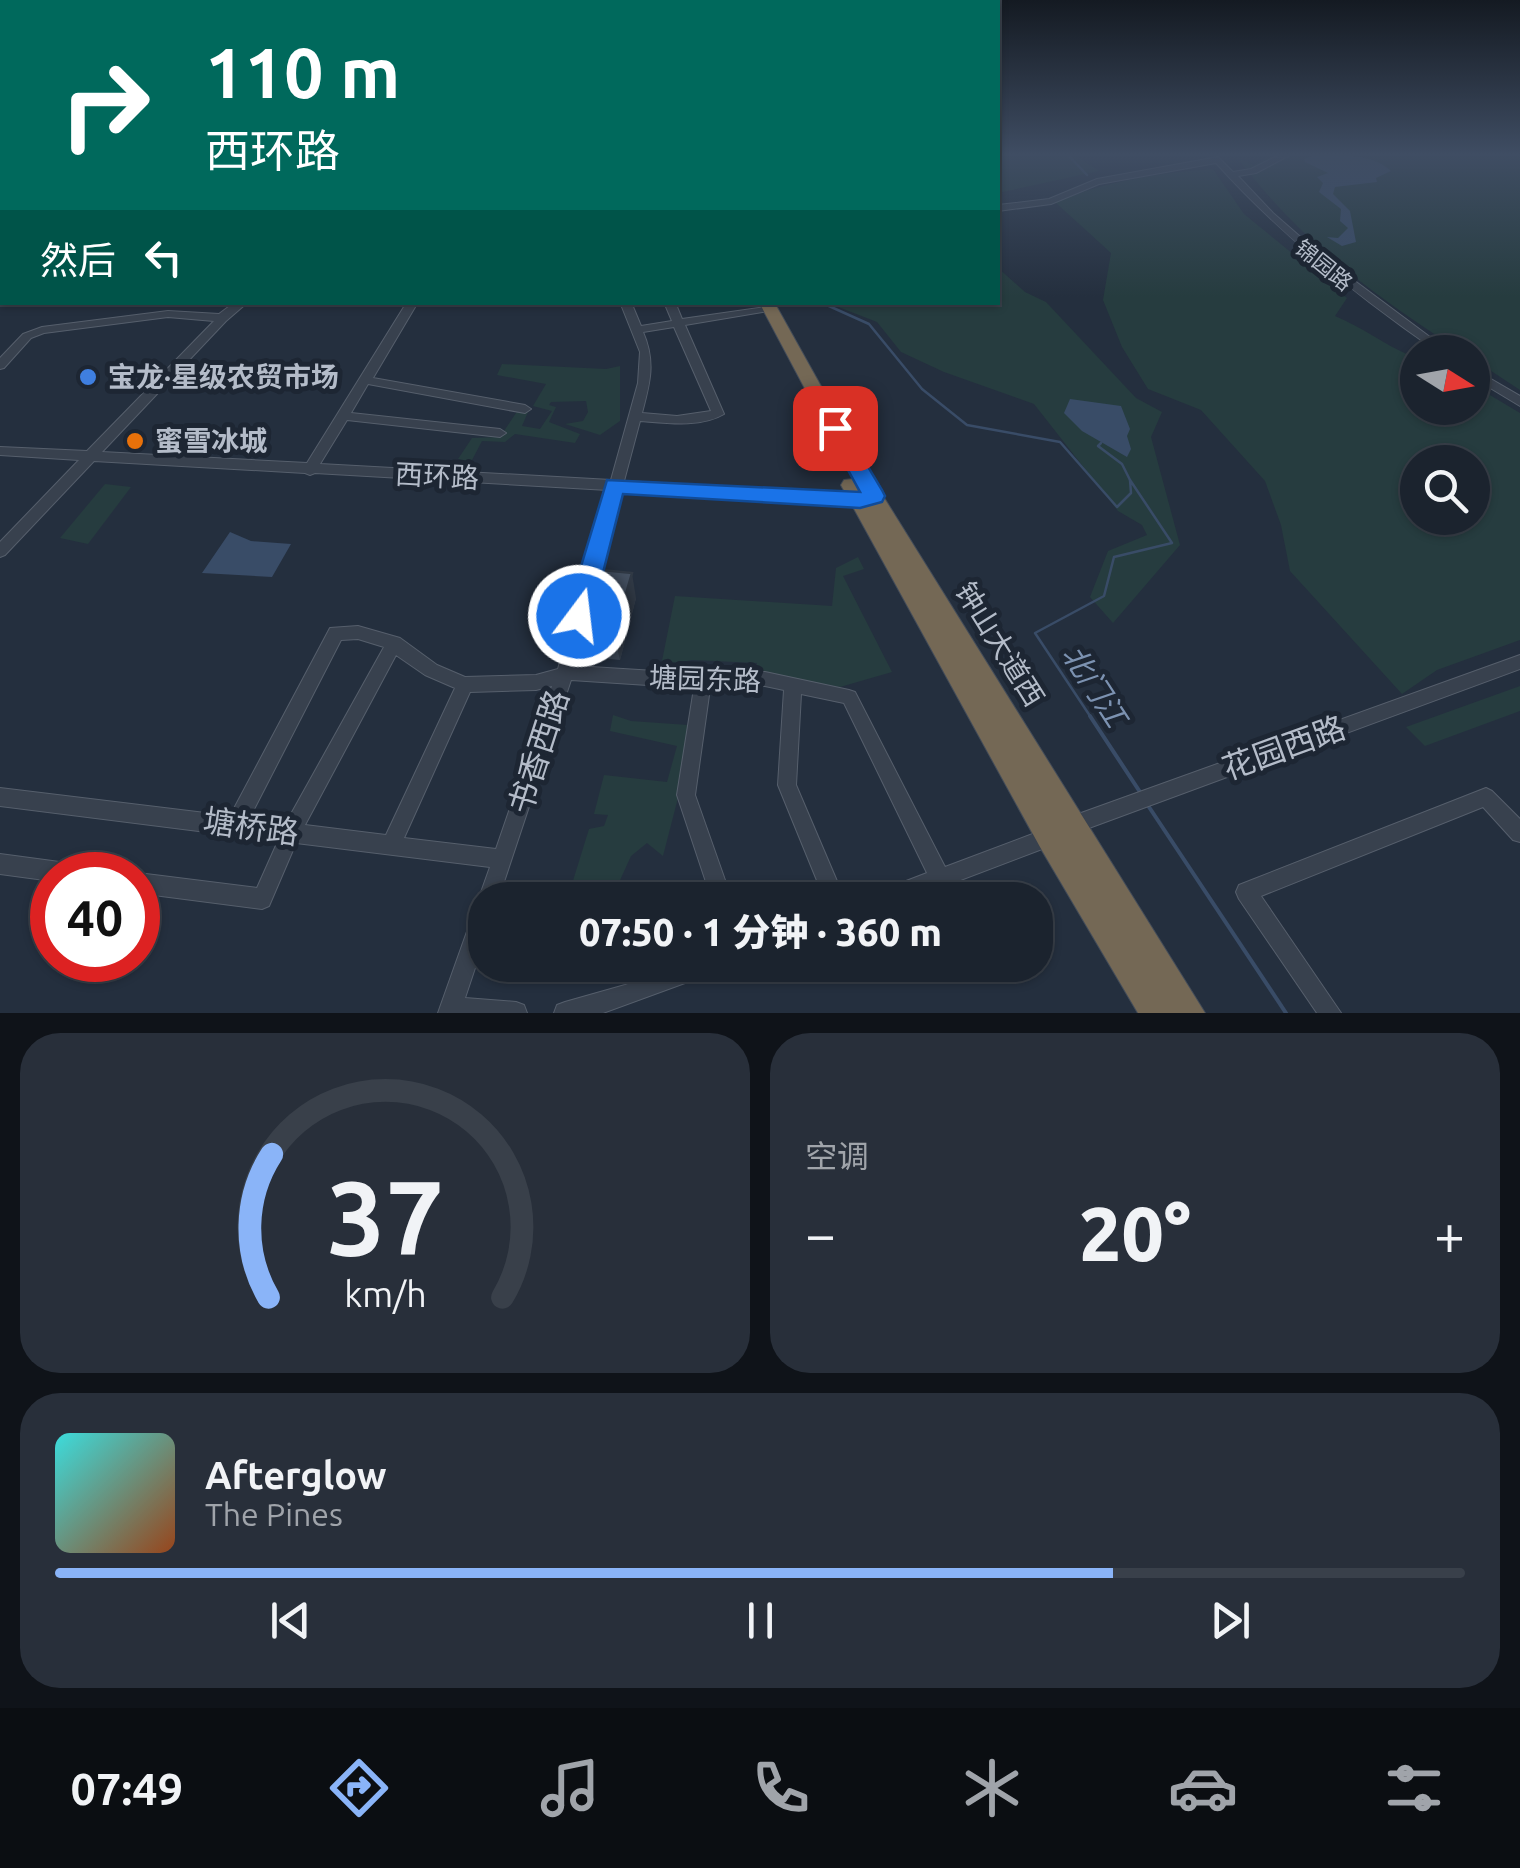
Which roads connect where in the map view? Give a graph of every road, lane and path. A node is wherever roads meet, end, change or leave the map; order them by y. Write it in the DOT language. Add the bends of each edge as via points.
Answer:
graph roads {
  1 [pos="1041,202"];
  2 [pos="1257,202"];
  3 [pos="1000,208"];
  4 [pos="168,305"];
  5 [pos="239,305"];
  6 [pos="411,305"];
  7 [pos="625,305"];
  8 [pos="670,305"];
  9 [pos="762,306"];
  10 [pos="168,314"];
  11 [pos="223,318"];
  12 [pos="678,322"];
  13 [pos="636,330"];
  14 [pos="1420,335"];
  15 [pos="0,365"];
  16 [pos="365,380"];
  17 [pos="1490,383"];
  18 [pos="1520,402"];
  19 [pos="525,409"];
  20 [pos="343,416"];
  21 [pos="634,417"];
  22 [pos="500,434"];
  23 [pos="0,451"];
  24 [pos="93,457"];
  25 [pos="310,470"];
  26 [pos="614,486"];
  27 [pos="867,498"];
  28 [pos="0,551"];
  29 [pos="394,642"];
  30 [pos="1520,662"];
  31 [pos="565,673"];
  32 [pos="704,681"];
  33 [pos="465,684"];
  34 [pos="793,685"];
  35 [pos="0,796"];
  36 [pos="236,824"];
  37 [pos="1075,824"];
  38 [pos="291,833"];
  39 [pos="1520,833"];
  40 [pos="1050,837"];
  41 [pos="390,846"];
  42 [pos="502,859"];
  43 [pos="0,864"];
  44 [pos="30,868"];
  45 [pos="940,878"];
  46 [pos="494,882"];
  47 [pos="716,882"];
  48 [pos="828,882"];
  49 [pos="929,882"];
  50 [pos="160,886"];
  51 [pos="468,958"];
  52 [pos="657,982"];
  53 [pos="450,1010"];
  54 [pos="516,1013"];
  55 [pos="565,1013"];
  56 [pos="1156,1013"];
  57 [pos="1189,1013"];
  58 [pos="1330,1013"];
  1 -- 3 [label="street, 锦园路"];
  2 -- 14 [label="street, 锦园路" via="1290,237"];
  4 -- 10 [label="street"];
  5 -- 11 [label="street"];
  6 -- 16 [label="street"];
  7 -- 13 [label="street, 书香西路"];
  8 -- 12 [label="street"];
  9 -- 12 [label="street"];
  9 -- 27 [label="highway, 钟山大道西"];
  10 -- 11 [label="street"];
  10 -- 15 [label="street" via="42,330"];
  11 -- 24 [label="street"];
  12 -- 13 [label="street"];
  12 -- 21 [label="street" via="718,414"];
  13 -- 21 [label="street, 书香西路" via="646,352"];
  16 -- 19 [label="street"];
  16 -- 20 [label="street"];
  17 -- 18 [label="street"];
  20 -- 22 [label="street"];
  20 -- 25 [label="street"];
  21 -- 26 [label="street, 书香西路"];
  23 -- 24 [label="street, 西环路"];
  24 -- 25 [label="street, 西环路"];
  24 -- 28 [label="street"];
  25 -- 26 [label="street, 西环路"];
  26 -- 27 [label="street, 西环路"];
  26 -- 31 [label="street, 书香西路"];
  27 -- 37 [label="highway, 钟山大道西"];
  27 -- 40 [label="highway, 钟山大道西"];
  29 -- 33 [label="street, 塘园东路" via="426,667"];
  29 -- 36 [label="street, 塘园东路" via="364,630 336,633"];
  29 -- 38 [label="street"];
  30 -- 37 [label="street, 花园西路"];
  31 -- 32 [label="street, 塘园东路"];
  31 -- 33 [label="street, 塘园东路" via="545,684"];
  31 -- 42 [label="street, 书香西路"];
  32 -- 34 [label="street, 塘园东路" via="765,678"];
  32 -- 47 [label="street" via="686,795"];
  33 -- 41 [label="street"];
  34 -- 45 [label="street, 塘园东路" via="849,697"];
  34 -- 48 [label="street" via="787,785"];
  35 -- 36 [label="street, 塘桥路"];
  36 -- 38 [label="street, 塘桥路"];
  37 -- 40 [label="street, 花园西路"];
  37 -- 57 [label="highway, 钟山大道西"];
  38 -- 41 [label="street, 塘桥路"];
  38 -- 50 [label="street" via="262,899"];
  39 -- 58 [label="street" via="1486,798 1246,892"];
  40 -- 45 [label="street, 花园西路"];
  40 -- 56 [label="highway, 钟山大道西"];
  41 -- 42 [label="street, 塘桥路"];
  42 -- 46 [label="street, 书香西路"];
  43 -- 44 [label="street"];
  45 -- 49 [label="street, 花园西路"];
  51 -- 53 [label="street"];
  52 -- 55 [label="street"];
  53 -- 54 [label="street"];
}
